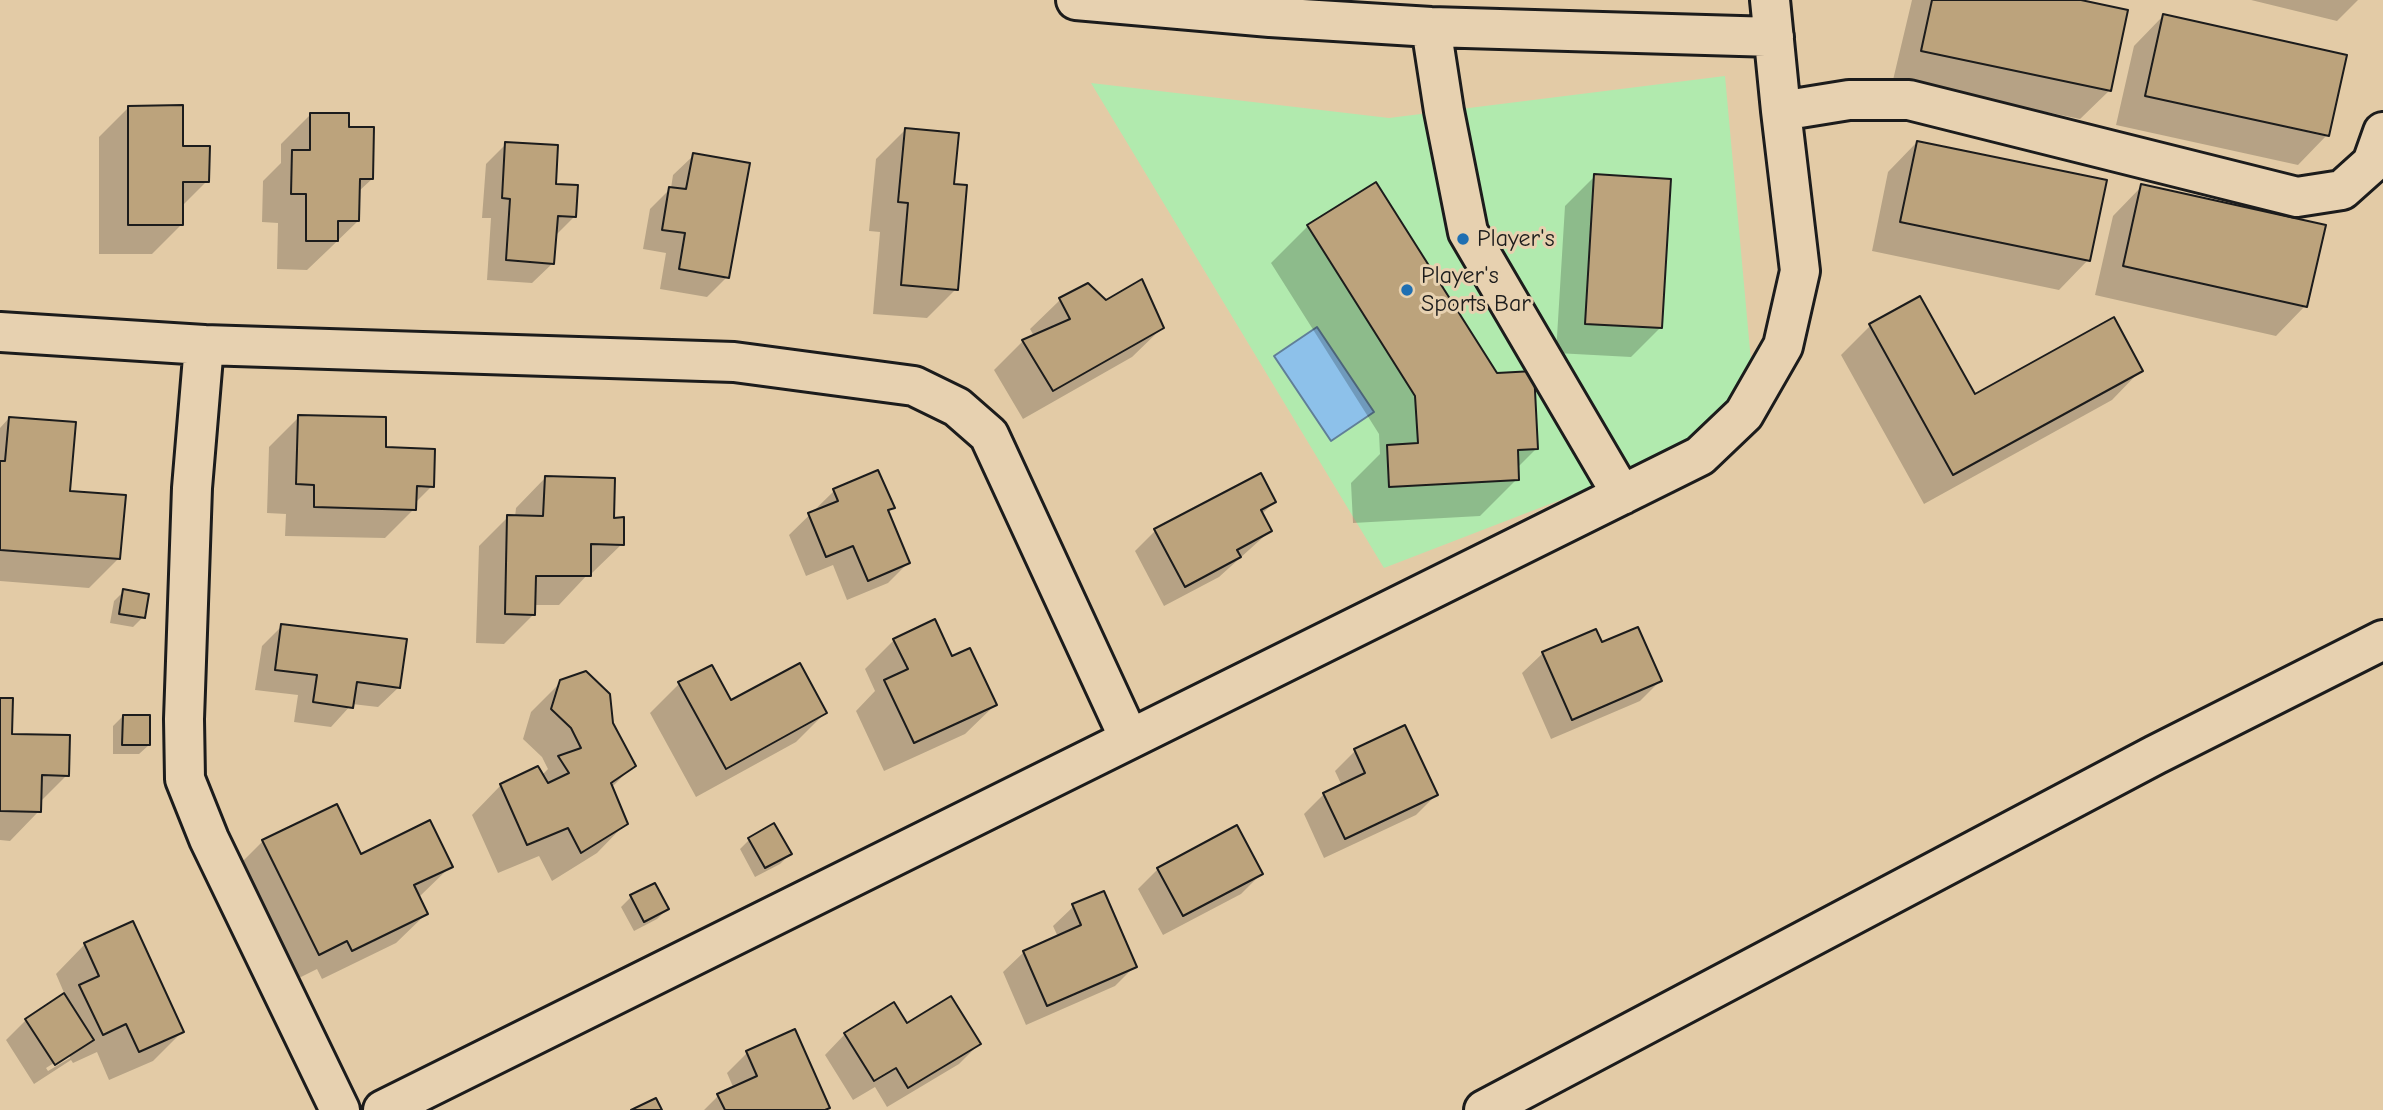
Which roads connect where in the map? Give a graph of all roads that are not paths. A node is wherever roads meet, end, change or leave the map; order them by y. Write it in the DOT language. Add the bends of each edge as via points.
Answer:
graph roads {
  1 [pos="1076,0"];
  2 [pos="1772,18"];
  3 [pos="1431,27"];
  4 [pos="1781,111"];
  5 [pos="2383,132"];
  6 [pos="0,332"];
  7 [pos="204,345"];
  8 [pos="1622,495"];
  9 [pos="2383,640"];
  10 [pos="1129,738"];
  11 [pos="340,1110"];
  12 [pos="383,1110"];
  13 [pos="1484,1110"];
  1 -- 3 [label="street"];
  2 -- 3 [label="street"];
  2 -- 4 [label="street"];
  3 -- 8 [label="street" via="1468,232"];
  4 -- 5 [label="street" via="1849,100 1909,100 2297,197 2342,190 2372,163"];
  4 -- 8 [label="street" via="1800,271 1783,346 1744,414 1700,456"];
  6 -- 7 [label="street"];
  7 -- 10 [label="street" via="734,362 914,386 957,407 989,435"];
  7 -- 11 [label="street" via="192,488 185,779 209,839"];
  8 -- 10 [label="street"];
  9 -- 13 [label="street" via="2143,761"];
  10 -- 12 [label="street"];
}
